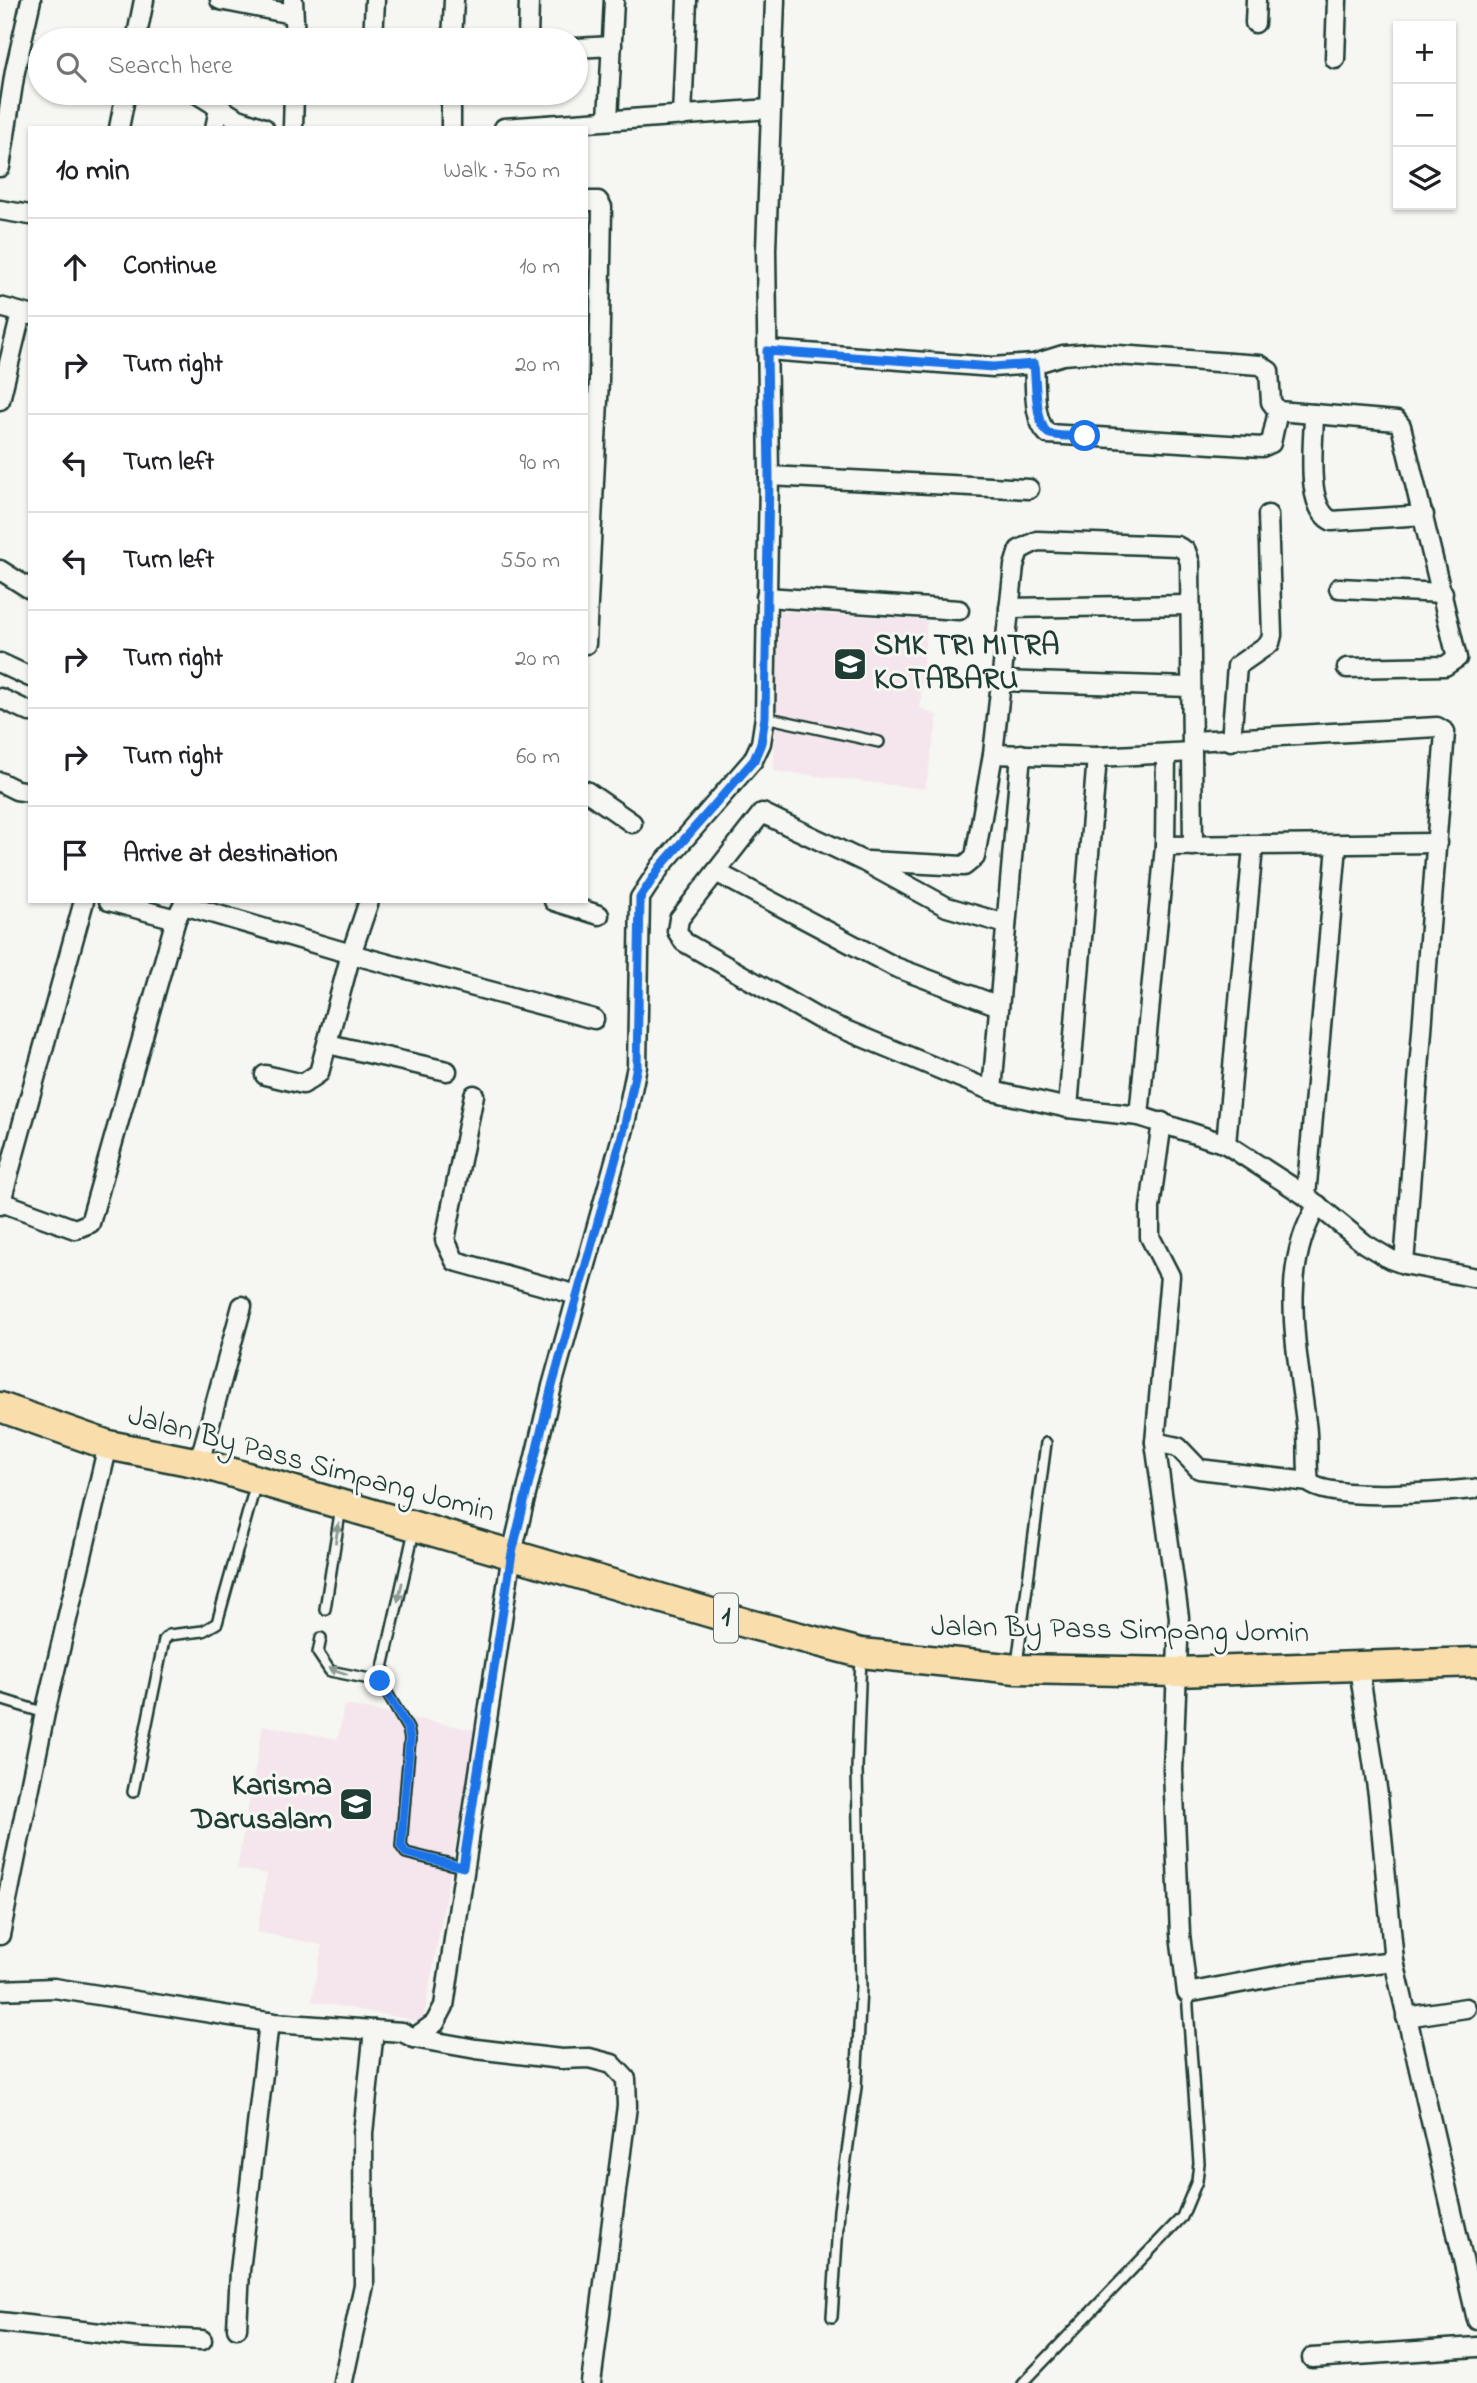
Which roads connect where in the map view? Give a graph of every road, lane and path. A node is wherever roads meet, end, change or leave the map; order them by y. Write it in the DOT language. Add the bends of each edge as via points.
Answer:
graph roads {
  1 [pos="32,0"];
  2 [pos="144,0"];
  3 [pos="220,0"];
  4 [pos="375,0"];
  5 [pos="454,0"];
  6 [pos="529,0"];
  7 [pos="614,0"];
  8 [pos="687,0"];
  9 [pos="775,0"];
  10 [pos="1256,0"];
  11 [pos="1337,0"];
  12 [pos="293,7"];
  13 [pos="1255,23"];
  14 [pos="138,28"];
  15 [pos="294,28"];
  16 [pos="374,28"];
  17 [pos="453,28"];
  18 [pos="528,28"];
  19 [pos="612,46"];
  20 [pos="588,47"];
  21 [pos="1335,59"];
  22 [pos="8,69"];
  23 [pos="124,105"];
  24 [pos="214,105"];
  25 [pos="294,105"];
  26 [pos="451,105"];
  27 [pos="219,108"];
  28 [pos="770,109"];
  29 [pos="682,116"];
  30 [pos="608,120"];
  31 [pos="119,126"];
  32 [pos="215,126"];
  33 [pos="260,126"];
  34 [pos="293,126"];
  35 [pos="451,126"];
  36 [pos="530,126"];
  37 [pos="0,167"];
  38 [pos="588,201"];
  39 [pos="0,210"];
  40 [pos="28,215"];
  41 [pos="0,307"];
  42 [pos="25,315"];
  43 [pos="767,351"];
  44 [pos="1034,364"];
  45 [pos="593,380"];
  46 [pos="0,400"];
  47 [pos="1278,411"];
  48 [pos="1314,414"];
  49 [pos="769,476"];
  50 [pos="1029,489"];
  51 [pos="1268,515"];
  52 [pos="1424,515"];
  53 [pos="588,569"];
  54 [pos="0,570"];
  55 [pos="28,588"];
  56 [pos="1339,588"];
  57 [pos="1443,593"];
  58 [pos="766,597"];
  59 [pos="1188,605"];
  60 [pos="1009,608"];
  61 [pos="959,610"];
  62 [pos="0,663"];
  63 [pos="1347,668"];
  64 [pos="28,676"];
  65 [pos="1002,681"];
  66 [pos="1190,687"];
  67 [pos="0,698"];
  68 [pos="28,711"];
  69 [pos="765,717"];
  70 [pos="1231,741"];
  71 [pos="879,742"];
  72 [pos="1193,747"];
  73 [pos="993,754"];
  74 [pos="1021,754"];
  75 [pos="1166,754"];
  76 [pos="1097,757"];
  77 [pos="0,782"];
  78 [pos="28,791"];
  79 [pos="588,792"];
  80 [pos="632,823"];
  81 [pos="1437,843"];
  82 [pos="1165,846"];
  83 [pos="1193,846"];
  84 [pos="1336,846"];
  85 [pos="1253,847"];
  86 [pos="863,861"];
  87 [pos="716,872"];
  88 [pos="83,903"];
  89 [pos="130,903"];
  90 [pos="368,903"];
  91 [pos="560,903"];
  92 [pos="182,908"];
  93 [pos="599,915"];
  94 [pos="1006,923"];
  95 [pos="351,954"];
  96 [pos="999,1006"];
  97 [pos="594,1019"];
  98 [pos="328,1044"];
  99 [pos="447,1071"];
  100 [pos="265,1075"];
  101 [pos="992,1091"];
  102 [pos="474,1095"];
  103 [pos="1069,1108"];
  104 [pos="1139,1116"];
  105 [pos="1162,1122"];
  106 [pos="1226,1144"];
  107 [pos="1312,1200"];
  108 [pos="0,1204"];
  109 [pos="1404,1264"];
  110 [pos="1477,1278"];
  111 [pos="578,1295"];
  112 [pos="242,1306"];
  113 [pos="0,1407"];
  114 [pos="1155,1442"];
  115 [pos="1046,1443"];
  116 [pos="108,1445"];
  117 [pos="199,1463"];
  118 [pos="256,1481"];
  119 [pos="1310,1482"];
  120 [pos="1474,1489"];
  121 [pos="341,1505"];
  122 [pos="415,1526"];
  123 [pos="512,1553"];
  124 [pos="325,1609"];
  125 [pos="321,1638"];
  126 [pos="861,1653"];
  127 [pos="1477,1662"];
  128 [pos="1359,1668"];
  129 [pos="1016,1669"];
  130 [pos="1177,1672"];
  131 [pos="380,1681"];
  132 [pos="0,1699"];
  133 [pos="45,1713"];
  134 [pos="133,1792"];
  135 [pos="463,1867"];
  136 [pos="0,1935"];
  137 [pos="1394,1961"];
  138 [pos="0,1990"];
  139 [pos="1187,1993"];
  140 [pos="1466,2008"];
  141 [pos="1406,2017"];
  142 [pos="268,2022"];
  143 [pos="374,2030"];
  144 [pos="414,2038"];
  145 [pos="1476,2315"];
  146 [pos="832,2317"];
  147 [pos="0,2322"];
  148 [pos="237,2328"];
  149 [pos="202,2340"];
  150 [pos="1477,2347"];
  151 [pos="1312,2358"];
  152 [pos="343,2381"];
  153 [pos="591,2383"];
  154 [pos="1023,2383"];
  1 -- 22 [label="street"];
  2 -- 14 [label="street"];
  3 -- 12 [label="street"];
  4 -- 16 [label="street"];
  5 -- 17 [label="street"];
  6 -- 18 [label="street"];
  7 -- 19 [label="street"];
  8 -- 29 [label="street"];
  9 -- 28 [label="street"];
  10 -- 13 [label="street"];
  11 -- 21 [label="street"];
  12 -- 15 [label="street"];
  19 -- 20 [label="street"];
  19 -- 30 [label="street"];
  22 -- 37 [label="street"];
  23 -- 31 [label="street"];
  24 -- 27 [label="street"];
  25 -- 34 [label="street"];
  26 -- 35 [label="street"];
  27 -- 32 [label="street"];
  27 -- 33 [label="street"];
  28 -- 29 [label="street"];
  28 -- 43 [label="street"];
  29 -- 30 [label="street"];
  30 -- 36 [label="street"];
  38 -- 45 [label="street" via="598,201 602,207"];
  39 -- 40 [label="street"];
  41 -- 42 [label="street"];
  42 -- 46 [label="street"];
  43 -- 44 [label="street" via="993,367"];
  43 -- 49 [label="street"];
  44 -- 47 [label="street" via="1089,353 1260,365 1269,371 1271,402"];
  44 -- 47 [label="street" via="1038,413 1048,434 1262,447 1271,443"];
  45 -- 53 [label="street"];
  47 -- 48 [label="street"];
  48 -- 52 [label="street" via="1397,421"];
  48 -- 52 [label="street" via="1314,493 1321,514 1332,521"];
  49 -- 50 [label="street"];
  49 -- 58 [label="street"];
  51 -- 70 [label="street" via="1272,635 1270,643 1237,666"];
  52 -- 57 [label="street"];
  54 -- 55 [label="street"];
  56 -- 57 [label="street"];
  57 -- 63 [label="street" via="1457,653 1454,662"];
  58 -- 61 [label="street"];
  58 -- 69 [label="street"];
  59 -- 60 [label="street"];
  59 -- 60 [label="street" via="1190,563 1182,547 1037,541 1019,550 1016,557"];
  59 -- 66 [label="street"];
  60 -- 65 [label="street"];
  62 -- 64 [label="street"];
  65 -- 66 [label="street"];
  65 -- 73 [label="street"];
  66 -- 72 [label="street"];
  67 -- 68 [label="street"];
  69 -- 71 [label="lane"];
  69 -- 111 [label="street" via="754,760 661,866 640,898 637,1066"];
  70 -- 72 [label="street"];
  70 -- 81 [label="street" via="1440,727 1446,739"];
  72 -- 75 [label="street"];
  72 -- 83 [label="street"];
  73 -- 74 [label="street"];
  73 -- 86 [label="street" via="972,863"];
  74 -- 76 [label="street"];
  74 -- 94 [label="street"];
  75 -- 76 [label="street"];
  75 -- 82 [label="street"];
  76 -- 103 [label="street"];
  77 -- 78 [label="street"];
  79 -- 80 [label="street"];
  81 -- 84 [label="street"];
  81 -- 109 [label="street"];
  82 -- 83 [label="street"];
  82 -- 104 [label="street"];
  83 -- 85 [label="street"];
  84 -- 85 [label="street"];
  84 -- 107 [label="street"];
  85 -- 106 [label="street"];
  86 -- 87 [label="street" via="762,813"];
  86 -- 94 [label="street" via="947,907"];
  87 -- 96 [label="street" via="895,967"];
  87 -- 101 [label="street" via="678,919 677,931 684,942 820,1019"];
  88 -- 108 [label="street"];
  89 -- 92 [label="street"];
  90 -- 95 [label="street"];
  91 -- 93 [label="street"];
  92 -- 95 [label="street"];
  92 -- 108 [label="street" via="90,1223 75,1229"];
  94 -- 96 [label="street"];
  95 -- 97 [label="street"];
  95 -- 98 [label="street"];
  96 -- 101 [label="street"];
  98 -- 99 [label="street"];
  98 -- 100 [label="street" via="319,1073 312,1080 303,1084"];
  101 -- 103 [label="street"];
  102 -- 111 [label="street" via="447,1230 448,1251 455,1261"];
  103 -- 104 [label="street"];
  104 -- 105 [label="street"];
  105 -- 106 [label="street"];
  105 -- 114 [label="street" via="1150,1237 1170,1276"];
  106 -- 107 [label="street"];
  107 -- 109 [label="street" via="1365,1244"];
  107 -- 119 [label="street" via="1301,1245 1293,1317"];
  109 -- 110 [label="street"];
  111 -- 123 [label="street"];
  112 -- 117 [label="street"];
  113 -- 116 [label="highway, Jalan By Pass Simpang Jomin / 1"];
  114 -- 119 [label="street" via="1178,1447 1199,1469"];
  114 -- 130 [label="street" via="1179,1617"];
  115 -- 129 [label="lane"];
  116 -- 117 [label="highway, Jalan By Pass Simpang Jomin / 1"];
  116 -- 133 [label="street"];
  117 -- 118 [label="highway, Jalan By Pass Simpang Jomin / 1"];
  118 -- 121 [label="highway, Jalan By Pass Simpang Jomin / 1"];
  118 -- 134 [label="lane" via="217,1623 164,1640"];
  119 -- 120 [label="street" via="1322,1490 1374,1493"];
  121 -- 122 [label="highway, Jalan By Pass Simpang Jomin / 1"];
  124 -- 121 [label="lane, one-way"];
  122 -- 123 [label="highway, Jalan By Pass Simpang Jomin / 1"];
  122 -- 131 [label="lane, one-way"];
  123 -- 126 [label="highway, Jalan By Pass Simpang Jomin / 1"];
  123 -- 135 [label="street"];
  131 -- 125 [label="lane, one-way" via="330,1671 318,1653"];
  126 -- 129 [label="highway, Jalan By Pass Simpang Jomin / 1"];
  126 -- 146 [label="lane" via="857,1769 861,1987 856,2087 839,2210"];
  127 -- 128 [label="highway, Jalan By Pass Simpang Jomin / 1"];
  128 -- 130 [label="highway, Jalan By Pass Simpang Jomin / 1"];
  128 -- 137 [label="street" via="1378,1795"];
  129 -- 130 [label="highway, Jalan By Pass Simpang Jomin / 1"];
  130 -- 139 [label="street" via="1173,1770"];
  131 -- 135 [label="lane" via="410,1739 401,1846 406,1853"];
  132 -- 133 [label="lane"];
  133 -- 136 [label="street"];
  135 -- 144 [label="street" via="444,2006 435,2023"];
  137 -- 139 [label="street" via="1293,1973"];
  137 -- 141 [label="street"];
  138 -- 142 [label="street" via="54,1988"];
  139 -- 154 [label="lane" via="1199,2163 1192,2196 1182,2217"];
  140 -- 141 [label="street"];
  141 -- 145 [label="street"];
  142 -- 143 [label="street"];
  142 -- 148 [label="street"];
  143 -- 144 [label="street" via="402,2032"];
  143 -- 152 [label="street" via="363,2133 364,2285"];
  144 -- 153 [label="street" via="476,2049 602,2060 626,2079 627,2106"];
  147 -- 149 [label="street"];
  150 -- 151 [label="street"];
}
